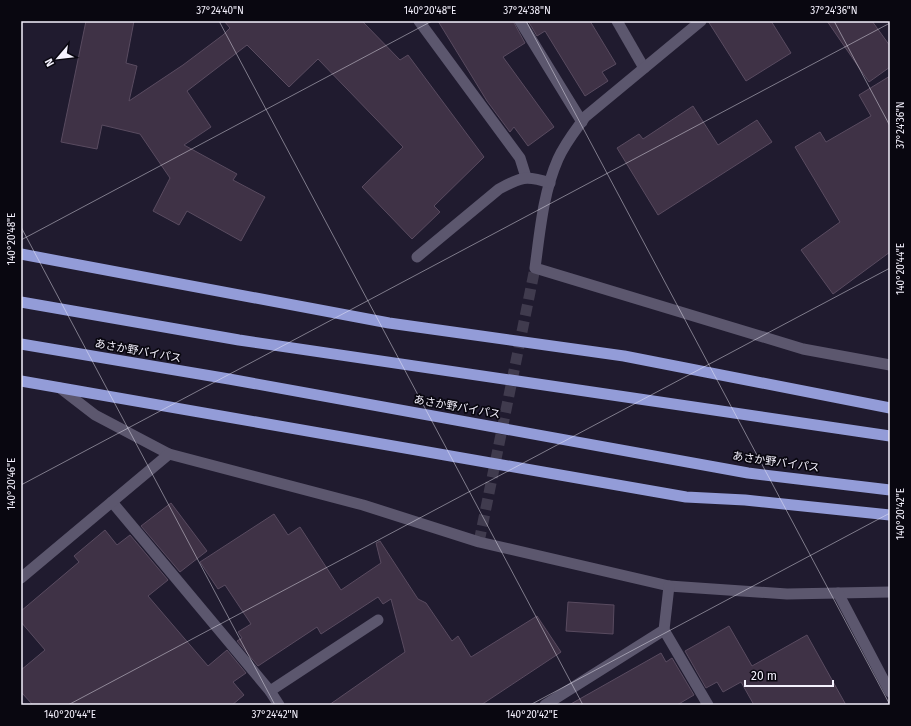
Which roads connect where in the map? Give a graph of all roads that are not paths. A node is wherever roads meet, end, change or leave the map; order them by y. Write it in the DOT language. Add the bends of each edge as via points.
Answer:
graph roads {
  1 [pos="419,21"];
  2 [pos="520,21"];
  3 [pos="617,21"];
  4 [pos="701,21"];
  5 [pos="644,68"];
  6 [pos="582,122"];
  7 [pos="526,176"];
  8 [pos="550,183"];
  9 [pos="21,254"];
  10 [pos="417,257"];
  11 [pos="21,302"];
  12 [pos="21,344"];
  13 [pos="890,365"];
  14 [pos="21,382"];
  15 [pos="60,388"];
  16 [pos="890,408"];
  17 [pos="890,436"];
  18 [pos="169,454"];
  19 [pos="890,490"];
  20 [pos="112,502"];
  21 [pos="890,515"];
  22 [pos="21,578"];
  23 [pos="669,586"];
  24 [pos="890,592"];
  25 [pos="838,593"];
  26 [pos="378,620"];
  27 [pos="664,630"];
  28 [pos="270,691"];
  29 [pos="890,692"];
  30 [pos="279,705"];
  31 [pos="545,705"];
  32 [pos="708,705"];
  1 -- 7 [label="street" via="520,158"];
  2 -- 6 [label="street"];
  3 -- 5 [label="street"];
  4 -- 5 [label="street"];
  5 -- 6 [label="street"];
  6 -- 8 [label="street" via="558,158"];
  7 -- 8 [label="street"];
  7 -- 10 [label="street" via="499,189"];
  8 -- 13 [label="street" via="535,268 803,349"];
  9 -- 16 [label="highway" via="389,323 624,356"];
  11 -- 17 [label="highway" via="239,340"];
  12 -- 19 [label="highway, あさか野バイパス" via="748,473"];
  14 -- 15 [label="highway"];
  15 -- 18 [label="street" via="95,415"];
  15 -- 21 [label="highway" via="686,497 745,500"];
  18 -- 20 [label="street"];
  18 -- 23 [label="street" via="363,505 479,542"];
  20 -- 22 [label="street"];
  20 -- 28 [label="street"];
  23 -- 25 [label="street" via="787,594"];
  23 -- 27 [label="street"];
  24 -- 25 [label="street"];
  25 -- 29 [label="street"];
  26 -- 28 [label="street"];
  27 -- 31 [label="street"];
  27 -- 32 [label="street"];
  28 -- 30 [label="street"];
}
